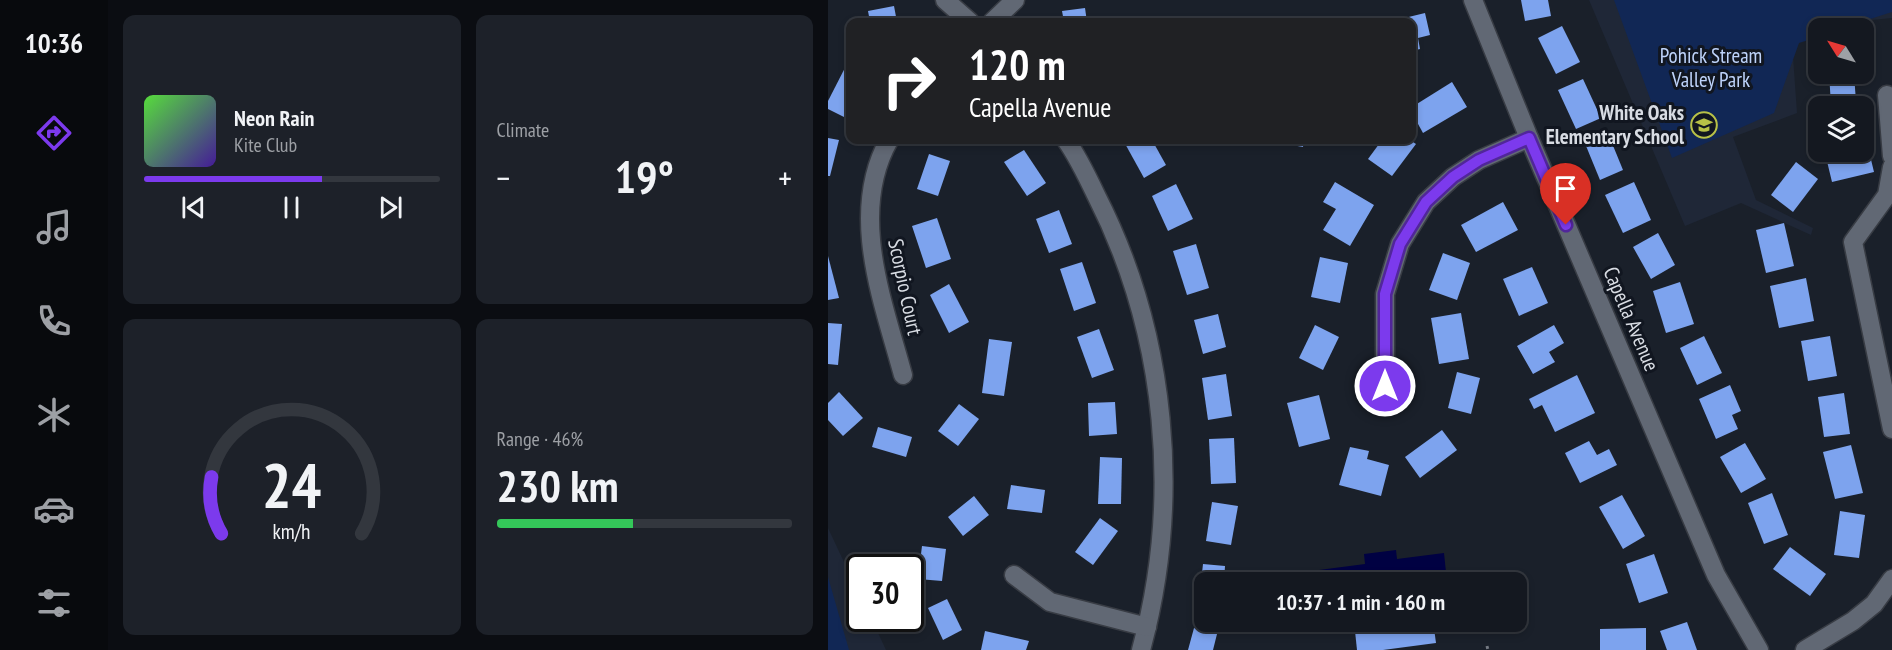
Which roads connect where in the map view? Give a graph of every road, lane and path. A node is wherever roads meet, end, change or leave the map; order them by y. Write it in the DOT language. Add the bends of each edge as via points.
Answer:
graph roads {
  1 [pos="945,0"];
  2 [pos="1015,0"];
  3 [pos="1473,0"];
  4 [pos="965,18"];
  5 [pos="996,18"];
  6 [pos="1887,95"];
  7 [pos="1529,138"];
  8 [pos="888,144"];
  9 [pos="1069,144"];
  10 [pos="1892,156"];
  11 [pos="1892,168"];
  12 [pos="903,375"];
  13 [pos="1385,386"];
  14 [pos="1892,429"];
  15 [pos="1014,575"];
  16 [pos="1892,579"];
  17 [pos="1147,627"];
  18 [pos="1141,650"];
  19 [pos="1759,650"];
  20 [pos="1805,650"];
  1 -- 4 [label="street"];
  2 -- 5 [label="street"];
  3 -- 7 [label="street, Capella Avenue"];
  6 -- 10 [label="street"];
  7 -- 13 [label="street" via="1479,160 1453,177 1426,202 1400,244 1385,294"];
  7 -- 19 [label="street, Capella Avenue" via="1716,575"];
  8 -- 12 [label="street, Scorpio Court" via="874,180 869,216 875,273"];
  9 -- 17 [label="street" via="1113,229 1141,309 1158,392 1164,471 1159,557"];
  11 -- 14 [label="street" via="1887,195 1853,242"];
  15 -- 17 [label="street" via="1050,602"];
  16 -- 20 [label="street" via="1874,604"];
  17 -- 18 [label="street"];
}
